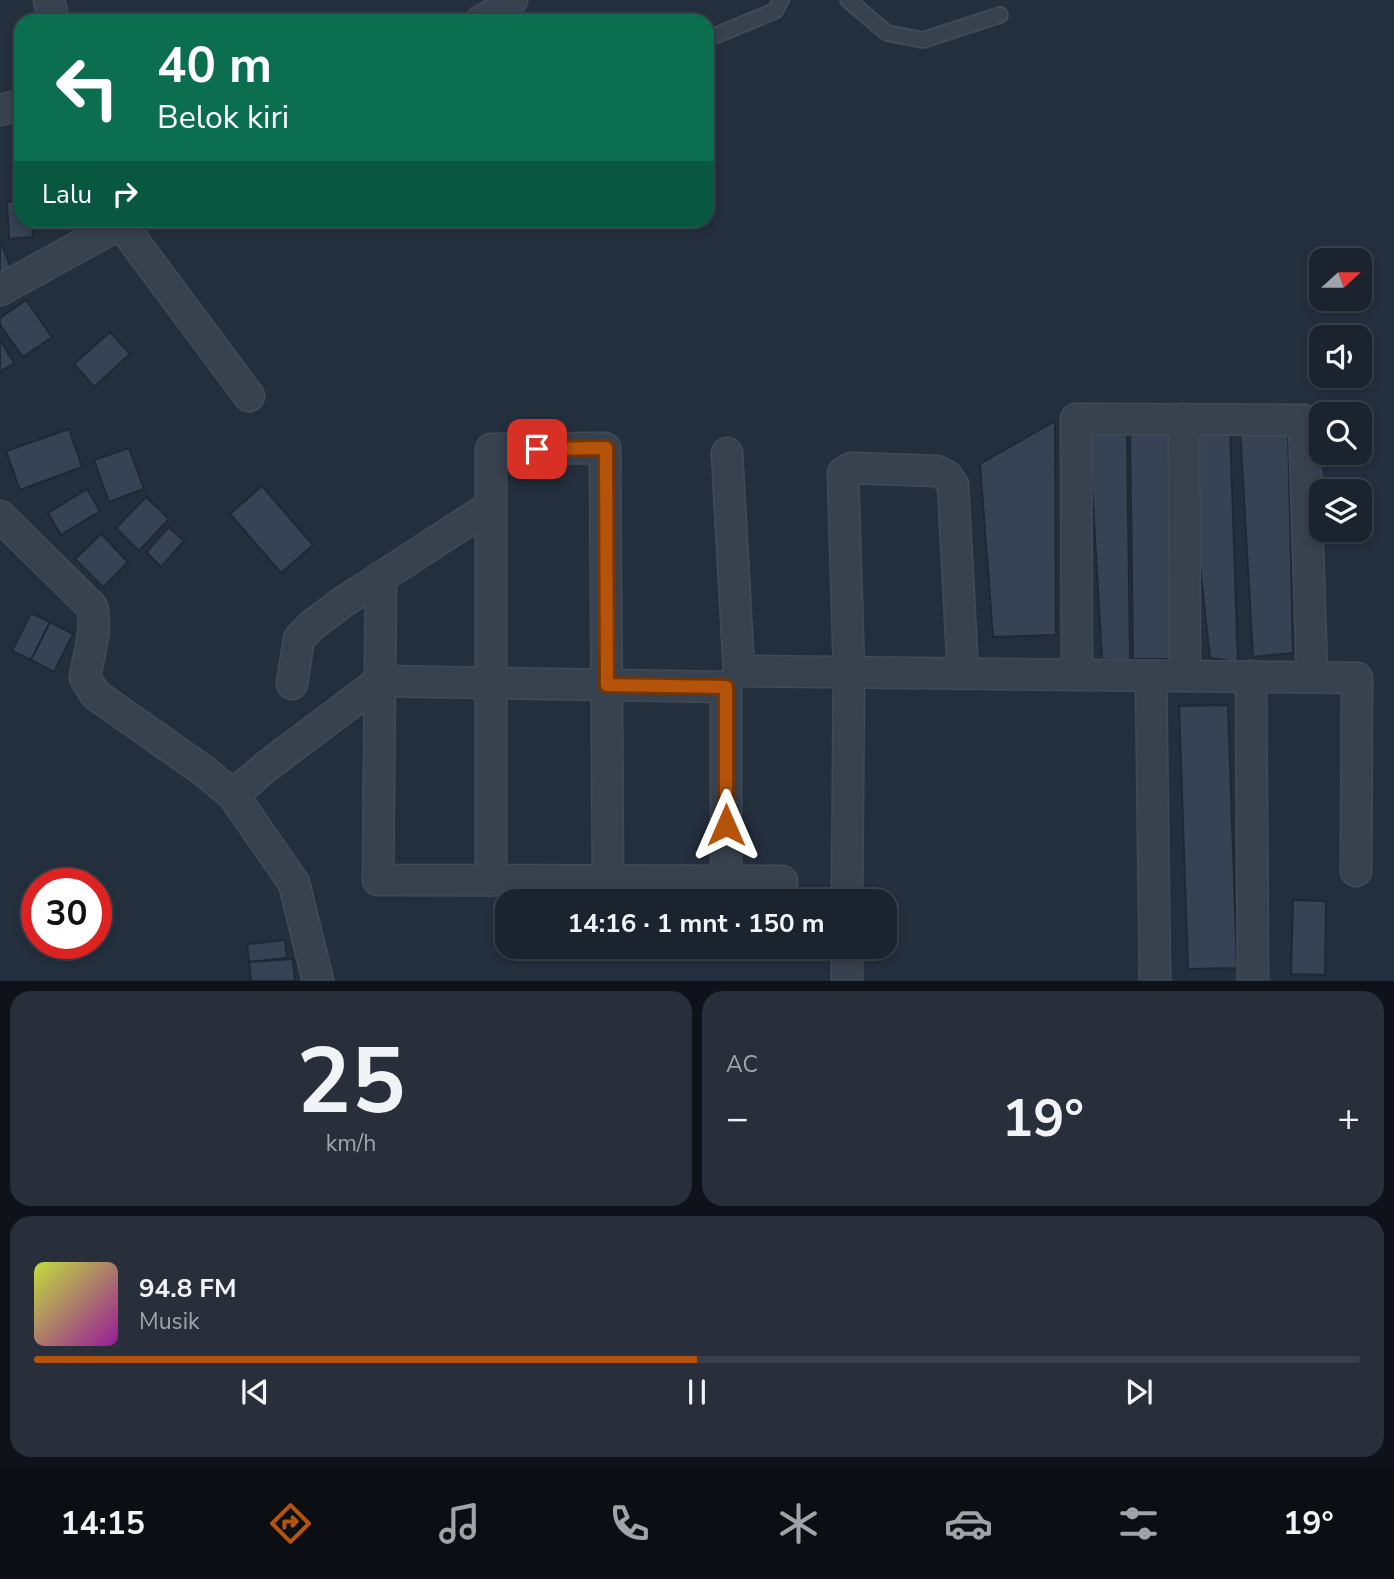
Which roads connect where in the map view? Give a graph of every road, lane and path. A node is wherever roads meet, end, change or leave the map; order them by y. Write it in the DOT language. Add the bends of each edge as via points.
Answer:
graph roads {
  1 [pos="512,0"];
  2 [pos="781,0"];
  3 [pos="848,0"];
  4 [pos="494,14"];
  5 [pos="1000,15"];
  6 [pos="714,36"];
  7 [pos="113,228"];
  8 [pos="128,228"];
  9 [pos="0,290"];
  10 [pos="249,396"];
  11 [pos="1184,419"];
  12 [pos="727,453"];
  13 [pos="492,506"];
  14 [pos="0,516"];
  15 [pos="381,577"];
  16 [pos="849,672"];
  17 [pos="963,673"];
  18 [pos="1077,674"];
  19 [pos="1152,676"];
  20 [pos="1185,676"];
  21 [pos="1251,676"];
  22 [pos="1312,677"];
  23 [pos="380,681"];
  24 [pos="492,683"];
  25 [pos="292,684"];
  26 [pos="607,685"];
  27 [pos="233,795"];
  28 [pos="1356,871"];
  29 [pos="491,878"];
  30 [pos="608,880"];
  31 [pos="726,880"];
  32 [pos="782,881"];
  33 [pos="847,889"];
  34 [pos="847,959"];
  35 [pos="318,981"];
  36 [pos="846,981"];
  37 [pos="1155,981"];
  38 [pos="1253,981"];
  1 -- 4 [label="street"];
  2 -- 6 [label="lane" via="775,11"];
  3 -- 5 [label="lane" via="887,33 923,40"];
  7 -- 9 [label="street"];
  8 -- 10 [label="street"];
  11 -- 18 [label="street" via="1076,419"];
  11 -- 20 [label="street"];
  11 -- 22 [label="street" via="1304,420"];
  12 -- 16 [label="street" via="739,671"];
  13 -- 15 [label="street"];
  13 -- 24 [label="street"];
  13 -- 26 [label="street" via="492,449 606,448"];
  14 -- 27 [label="street" via="92,607 95,633 85,678 96,695"];
  15 -- 23 [label="street"];
  15 -- 25 [label="street" via="299,639"];
  16 -- 17 [label="street"];
  16 -- 17 [label="street" via="843,473 860,467 937,471 953,485"];
  16 -- 33 [label="street"];
  17 -- 18 [label="street"];
  18 -- 19 [label="street"];
  19 -- 20 [label="street"];
  19 -- 37 [label="street"];
  20 -- 21 [label="street"];
  21 -- 22 [label="street"];
  21 -- 38 [label="street"];
  22 -- 28 [label="street" via="1357,678"];
  23 -- 24 [label="street"];
  23 -- 27 [label="street"];
  23 -- 29 [label="street" via="378,880"];
  24 -- 26 [label="street"];
  24 -- 29 [label="street"];
  26 -- 30 [label="street"];
  26 -- 31 [label="street" via="726,687"];
  27 -- 35 [label="street" via="294,883"];
  29 -- 30 [label="street"];
  30 -- 31 [label="street"];
  31 -- 32 [label="street"];
  34 -- 36 [label="street"];
}
